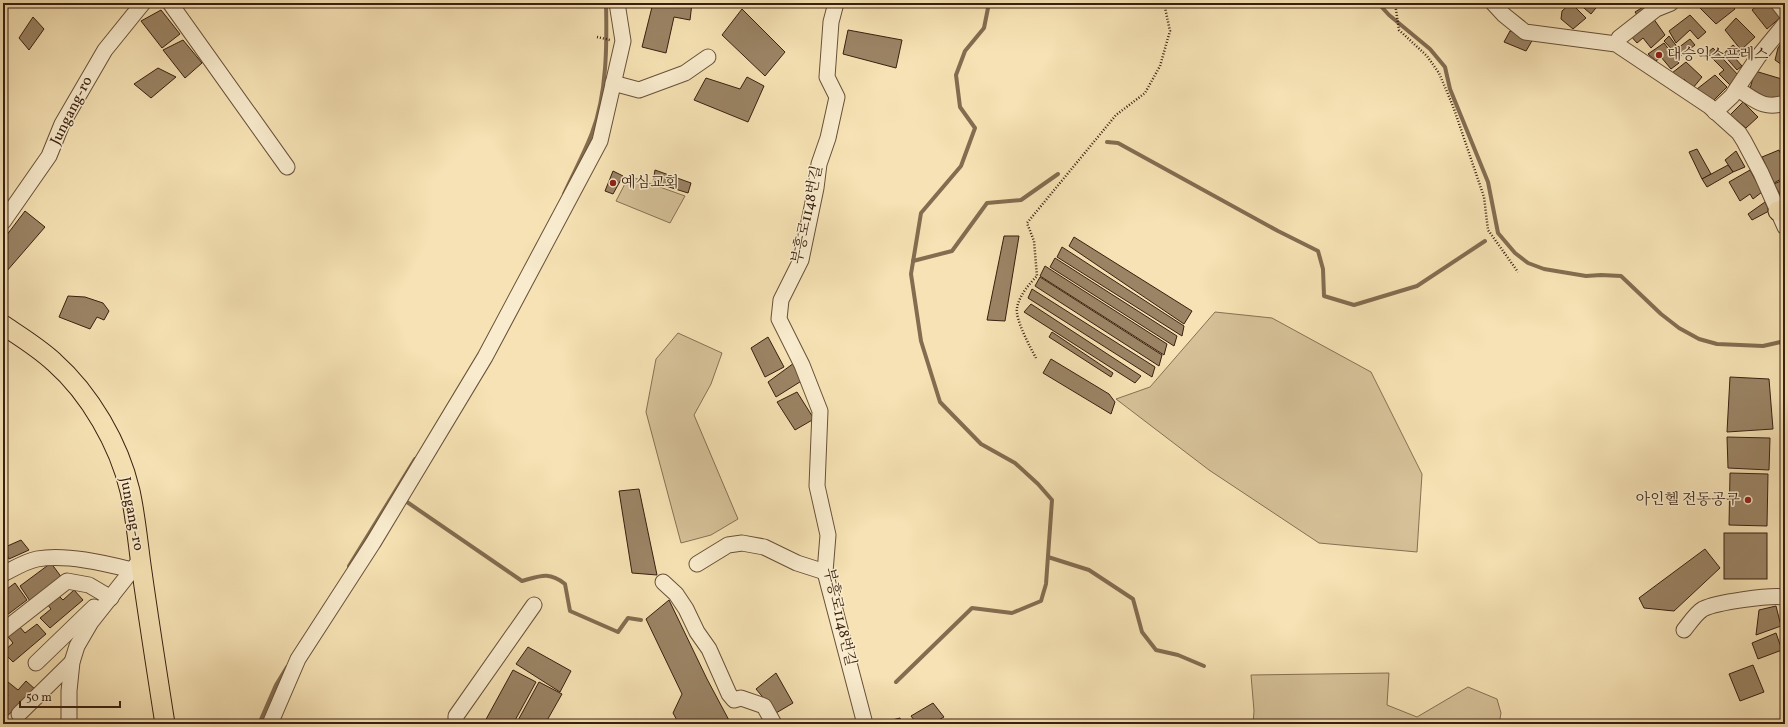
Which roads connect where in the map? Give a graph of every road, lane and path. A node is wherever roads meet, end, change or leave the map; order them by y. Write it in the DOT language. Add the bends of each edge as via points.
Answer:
graph roads {
  1 [pos="143,3"];
  2 [pos="170,3"];
  3 [pos="617,3"];
  4 [pos="836,3"];
  5 [pos="1164,3"];
  6 [pos="1395,3"];
  7 [pos="1493,3"];
  8 [pos="1671,3"];
  9 [pos="1778,3"];
  10 [pos="1785,12"];
  11 [pos="1785,24"];
  12 [pos="597,37"];
  13 [pos="613,40"];
  14 [pos="1616,44"];
  15 [pos="708,57"];
  16 [pos="613,83"];
  17 [pos="1737,89"];
  18 [pos="1785,103"];
  19 [pos="1715,112"];
  20 [pos="287,167"];
  21 [pos="1783,216"];
  22 [pos="3,222"];
  23 [pos="1518,272"];
  24 [pos="3,325"];
  25 [pos="3,331"];
  26 [pos="35,346"];
  27 [pos="1036,358"];
  28 [pos="697,564"];
  29 [pos="136,565"];
  30 [pos="825,572"];
  31 [pos="3,574"];
  32 [pos="663,582"];
  33 [pos="109,597"];
  34 [pos="1785,597"];
  35 [pos="534,605"];
  36 [pos="1684,630"];
  37 [pos="3,631"];
  38 [pos="65,636"];
  39 [pos="77,646"];
  40 [pos="72,662"];
  41 [pos="36,663"];
  42 [pos="19,714"];
  43 [pos="69,724"];
  44 [pos="165,724"];
  45 [pos="270,724"];
  46 [pos="456,724"];
  47 [pos="774,724"];
  48 [pos="865,724"];
  1 -- 22 [label="street, Jungang-ro" via="105,50 62,124 49,156"];
  2 -- 20 [label="street"];
  3 -- 16 [label="street" via="623,41"];
  4 -- 30 [label="street, 부흥로1148번길" via="831,22 827,76 836,97 828,138 819,164 801,260 781,300 779,319 802,365 820,411 817,486 828,535"];
  5 -- 27 [label="path" via="1170,31 1160,66 1145,93 1116,115 1027,223 1034,241 1037,276 1026,288 1017,308 1024,333"];
  6 -- 23 [label="path" via="1399,30 1427,56 1439,73 1484,197 1488,230"];
  7 -- 14 [label="street" via="1504,16 1525,32"];
  8 -- 14 [label="street" via="1656,9 1619,38"];
  9 -- 10 [label="street"];
  11 -- 17 [label="street" via="1758,57"];
  12 -- 13 [label="path"];
  14 -- 19 [label="street"];
  15 -- 16 [label="street" via="685,73 639,90"];
  16 -- 45 [label="street" via="600,141 547,244 481,364 373,542 298,659"];
  17 -- 18 [label="street" via="1760,104"];
  17 -- 19 [label="street"];
  19 -- 21 [label="street" via="1739,133"];
  24 -- 26 [label="main road, Jungang-ro"];
  25 -- 26 [label="main road"];
  26 -- 29 [label="main road, Jungang-ro" via="55,362 76,386 108,434 129,490 136,524"];
  28 -- 30 [label="street" via="728,545 742,542 764,547"];
  29 -- 31 [label="street" via="64,558 36,559"];
  29 -- 33 [label="street"];
  29 -- 44 [label="main road, Jungang-ro"];
  30 -- 48 [label="street, 부흥로1148번길"];
  32 -- 47 [label="street" via="676,594 709,649 730,700 741,698 764,706"];
  33 -- 37 [label="street" via="90,585 67,581"];
  33 -- 38 [label="street"];
  33 -- 39 [label="street"];
  34 -- 36 [label="street" via="1770,596 1717,605 1702,610"];
  35 -- 46 [label="street" via="456,716"];
  38 -- 39 [label="street"];
  38 -- 41 [label="street"];
  39 -- 40 [label="street"];
  40 -- 42 [label="street"];
  40 -- 43 [label="street"];
}
